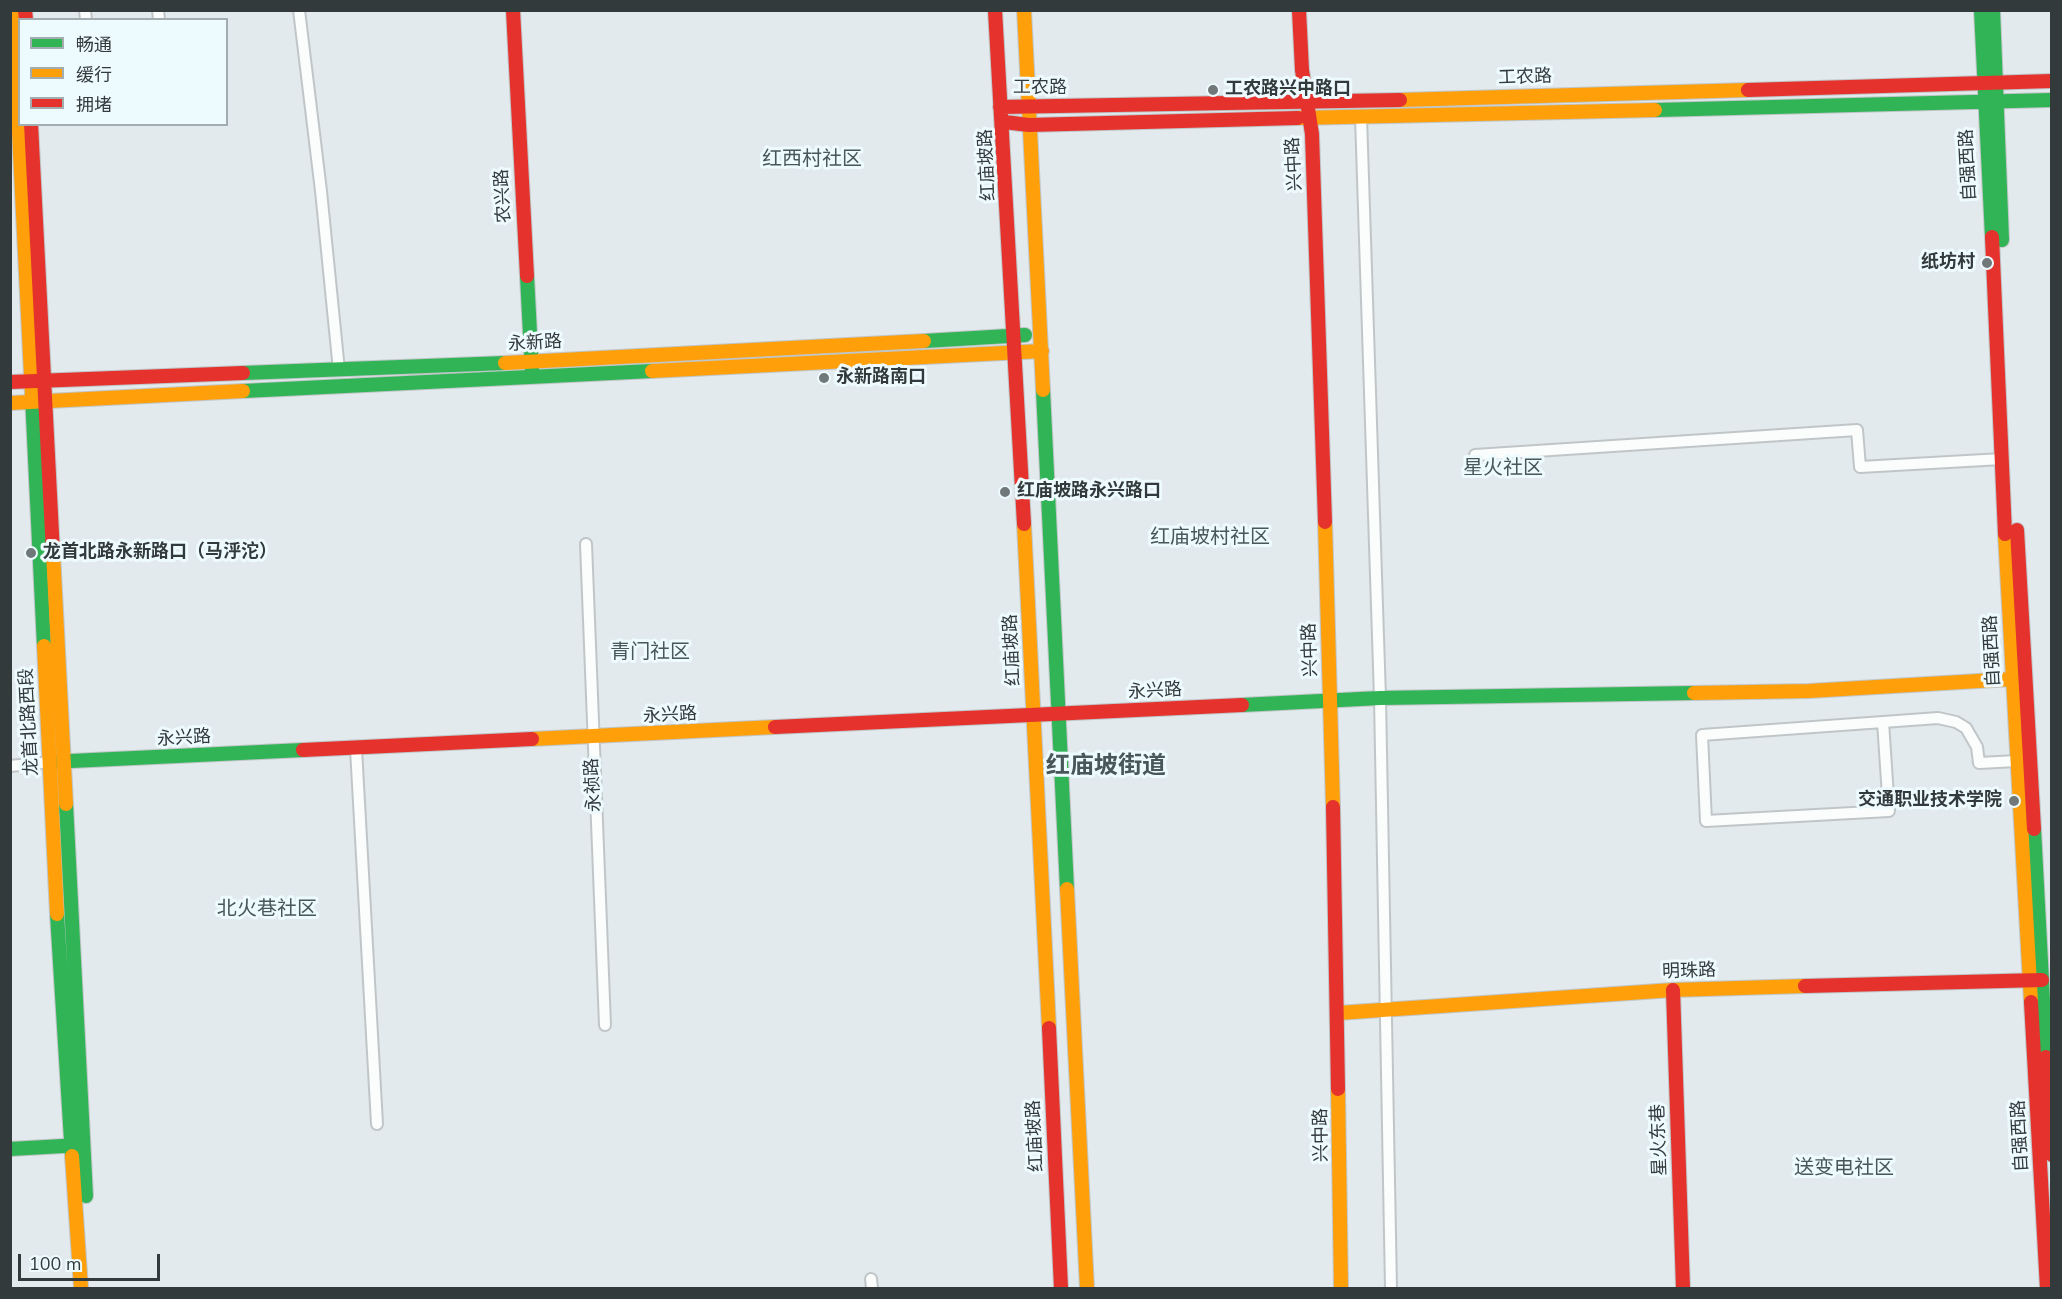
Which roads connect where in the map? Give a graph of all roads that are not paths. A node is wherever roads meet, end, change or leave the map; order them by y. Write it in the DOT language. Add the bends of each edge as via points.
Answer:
graph roads {
  1 [pos="13,10"];
  2 [pos="299,10"];
  3 [pos="513,10"];
  4 [pos="995,10"];
  5 [pos="1024,10"];
  6 [pos="1299,10"];
  7 [pos="1981,10"];
  8 [pos="1993,10"];
  9 [pos="2052,81"];
  10 [pos="1990,83"];
  11 [pos="2052,100"];
  12 [pos="1991,101"];
  13 [pos="1307,103"];
  14 [pos="1000,107"];
  15 [pos="1029,107"];
  16 [pos="18,113"];
  17 [pos="1361,117"];
  18 [pos="1310,118"];
  19 [pos="1004,122"];
  20 [pos="1029,124"];
  21 [pos="19,126"];
  22 [pos="31,126"];
  23 [pos="1041,335"];
  24 [pos="1015,336"];
  25 [pos="1042,351"];
  26 [pos="1015,353"];
  27 [pos="531,362"];
  28 [pos="339,370"];
  29 [pos="532,379"];
  30 [pos="31,380"];
  31 [pos="10,382"];
  32 [pos="45,382"];
  33 [pos="38,402"];
  34 [pos="10,403"];
  35 [pos="1475,455"];
  36 [pos="2002,459"];
  37 [pos="586,544"];
  38 [pos="2012,678"];
  39 [pos="1380,698"];
  40 [pos="1331,700"];
  41 [pos="1059,715"];
  42 [pos="1035,716"];
  43 [pos="1883,722"];
  44 [pos="591,738"];
  45 [pos="356,749"];
  46 [pos="2017,761"];
  47 [pos="56,762"];
  48 [pos="10,766"];
  49 [pos="2036,980"];
  50 [pos="1672,990"];
  51 [pos="1384,1011"];
  52 [pos="1338,1013"];
  53 [pos="604,1025"];
  54 [pos="377,1124"];
  55 [pos="77,1145"];
  56 [pos="10,1149"];
  57 [pos="2052,1155"];
  58 [pos="81,1288"];
  59 [pos="90,1288"];
  60 [pos="1061,1288"];
  61 [pos="1087,1288"];
  62 [pos="1341,1288"];
  63 [pos="1391,1288"];
  64 [pos="1683,1288"];
  65 [pos="2047,1288"];
  1 -- 16 [label="main road, 龙首北路西段"];
  2 -- 28 [label="street"];
  3 -- 27 [label="main road, 农兴路"];
  4 -- 14 [label="main road, 红庙坡路"];
  5 -- 15 [label="main road"];
  6 -- 13 [label="main road, 兴中路"];
  7 -- 10 [label="main road, 自强西路"];
  8 -- 10 [label="main road, 自强西路"];
  9 -- 10 [label="main road, 工农路"];
  10 -- 12 [label="main road, 自强西路"];
  10 -- 13 [label="main road, 工农路"];
  11 -- 12 [label="main road, 工农路"];
  12 -- 17 [label="main road, 工农路"];
  12 -- 36 [label="main road, 自强西路"];
  12 -- 49 [label="main road, 自强西路" via="2022,638"];
  13 -- 15 [label="main road, 工农路"];
  13 -- 18 [label="main road, 兴中路"];
  14 -- 15 [label="main road, 工农路"];
  14 -- 19 [label="main road, 红庙坡路"];
  15 -- 20 [label="main road"];
  17 -- 18 [label="main road, 工农路"];
  17 -- 39 [label="street"];
  18 -- 20 [label="main road, 工农路"];
  18 -- 40 [label="main road, 兴中路"];
  19 -- 20 [label="main road, 工农路"];
  19 -- 24 [label="main road, 红庙坡路"];
  20 -- 23 [label="main road"];
  21 -- 30 [label="main road, 龙首北路西段"];
  22 -- 32 [label="main road, 龙首北路西段"];
  23 -- 24 [label="main road, 永新路"];
  23 -- 25 [label="main road"];
  24 -- 26 [label="main road, 红庙坡路"];
  24 -- 27 [label="main road, 永新路"];
  25 -- 26 [label="main road, 永新路"];
  25 -- 41 [label="main road"];
  26 -- 29 [label="main road, 永新路"];
  26 -- 42 [label="main road, 红庙坡路"];
  27 -- 28 [label="main road, 永新路"];
  27 -- 29 [label="main road, 农兴路"];
  28 -- 32 [label="main road, 永新路"];
  29 -- 33 [label="main road, 永新路"];
  30 -- 31 [label="main road, 永新路"];
  30 -- 32 [label="main road, 永新路"];
  30 -- 33 [label="main road, 龙首北路西段"];
  32 -- 33 [label="main road, 龙首北路西段"];
  33 -- 34 [label="main road, 永新路"];
  33 -- 47 [label="main road, 龙首北路西段"];
  35 -- 36 [label="street" via="1857,430 1860,467"];
  36 -- 38 [label="main road, 自强西路"];
  37 -- 44 [label="street, 永祯路"];
  38 -- 39 [label="main road, 永兴路" via="1809,691"];
  38 -- 46 [label="main road, 自强西路"];
  39 -- 40 [label="main road, 永兴路"];
  39 -- 51 [label="street"];
  40 -- 41 [label="main road, 永兴路"];
  40 -- 52 [label="main road, 兴中路"];
  41 -- 42 [label="main road, 永兴路"];
  41 -- 61 [label="main road"];
  42 -- 44 [label="main road, 永兴路"];
  42 -- 60 [label="main road, 红庙坡路"];
  43 -- 43 [label="street" via="1702,735 1706,821 1889,811"];
  43 -- 46 [label="street" via="1938,718 1956,722 1973,738 1979,763"];
  44 -- 45 [label="main road, 永兴路"];
  44 -- 53 [label="street, 永祯路"];
  45 -- 47 [label="main road, 永兴路"];
  45 -- 54 [label="street"];
  46 -- 49 [label="main road, 自强西路"];
  47 -- 48 [label="street, 永兴路"];
  47 -- 55 [label="main road, 龙首北路西段"];
  49 -- 50 [label="main road, 明珠路"];
  49 -- 57 [label="main road, 自强西路"];
  49 -- 65 [label="main road, 自强西路"];
  50 -- 51 [label="main road, 明珠路"];
  50 -- 64 [label="main road, 星火东巷"];
  51 -- 52 [label="main road, 明珠路"];
  51 -- 63 [label="street"];
  52 -- 62 [label="main road, 兴中路"];
  55 -- 56 [label="main road"];
  55 -- 58 [label="main road, 龙首北路西段"];
  55 -- 59 [label="main road, 龙首北路西段"];
}
